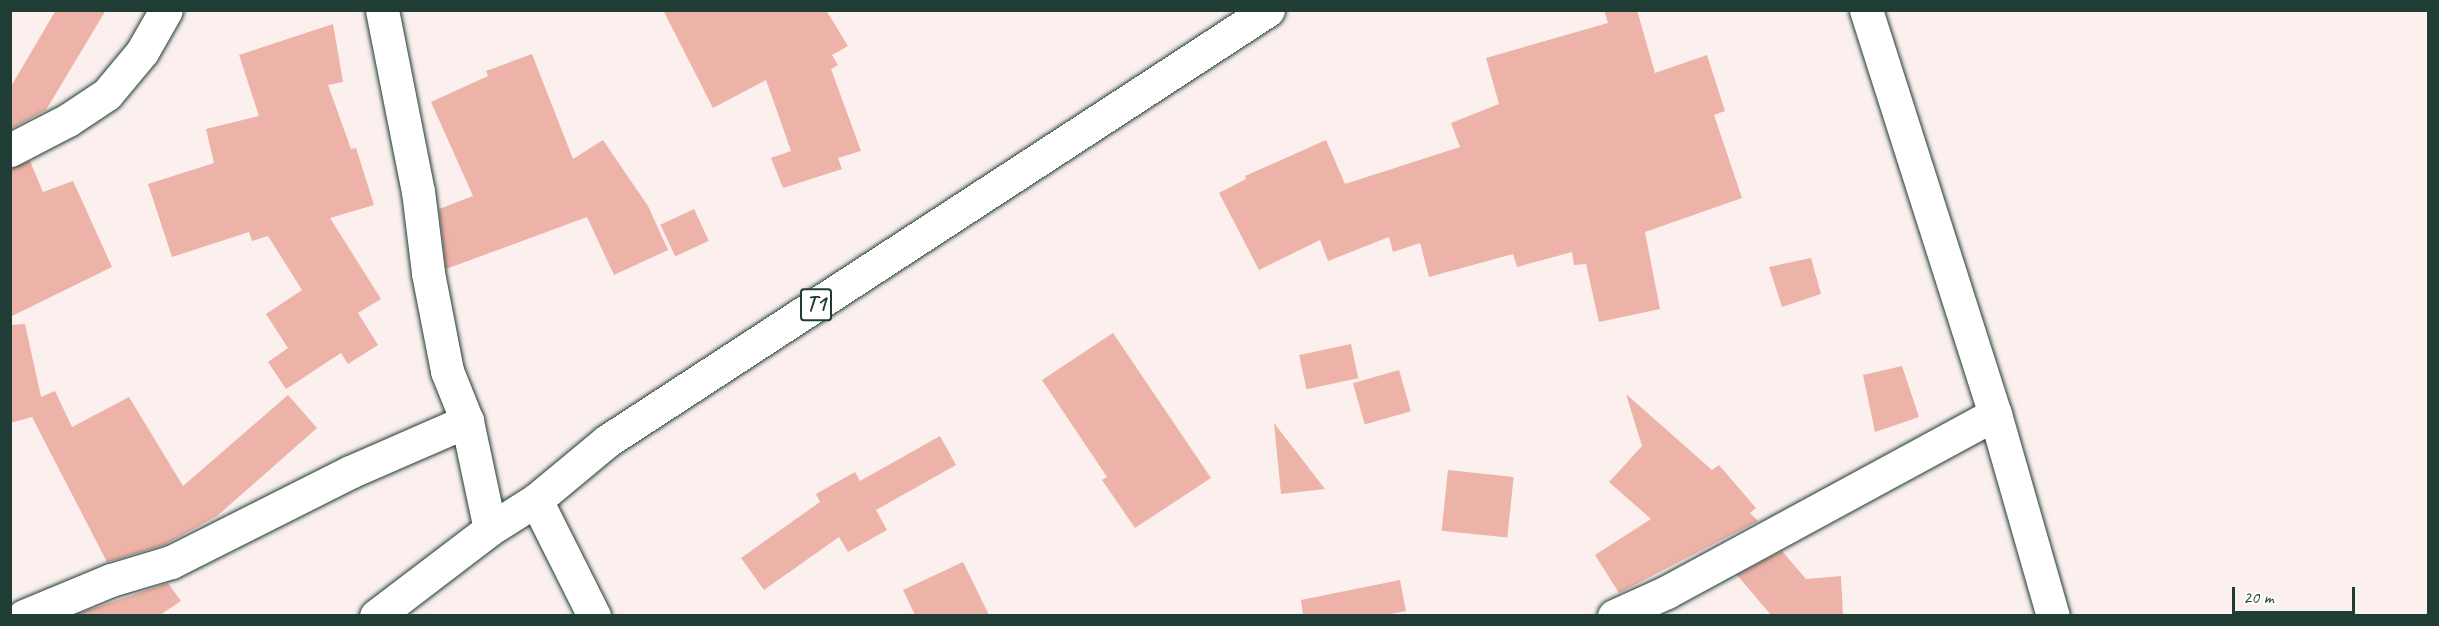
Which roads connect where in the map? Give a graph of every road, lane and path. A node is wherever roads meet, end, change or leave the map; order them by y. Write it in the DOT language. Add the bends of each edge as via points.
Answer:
graph roads {
  1 [pos="166,10"];
  2 [pos="382,10"];
  3 [pos="1268,10"];
  4 [pos="1866,10"];
  5 [pos="10,150"];
  6 [pos="1995,414"];
  7 [pos="467,422"];
  8 [pos="536,500"];
  9 [pos="490,529"];
  10 [pos="24,615"];
  11 [pos="376,615"];
  12 [pos="594,615"];
  13 [pos="1614,615"];
  14 [pos="2053,615"];
  1 -- 5 [label="main road" via="142,52 107,94 68,120"];
  2 -- 7 [label="main road" via="418,191 428,273 447,370"];
  3 -- 8 [label="main road, T1" via="607,441"];
  4 -- 6 [label="main road"];
  6 -- 13 [label="main road" via="1667,592"];
  6 -- 14 [label="main road"];
  7 -- 9 [label="main road"];
  7 -- 10 [label="main road" via="350,472 171,562 111,580"];
  8 -- 9 [label="main road, T1"];
  8 -- 12 [label="main road"];
  9 -- 11 [label="main road, T1"];
}
